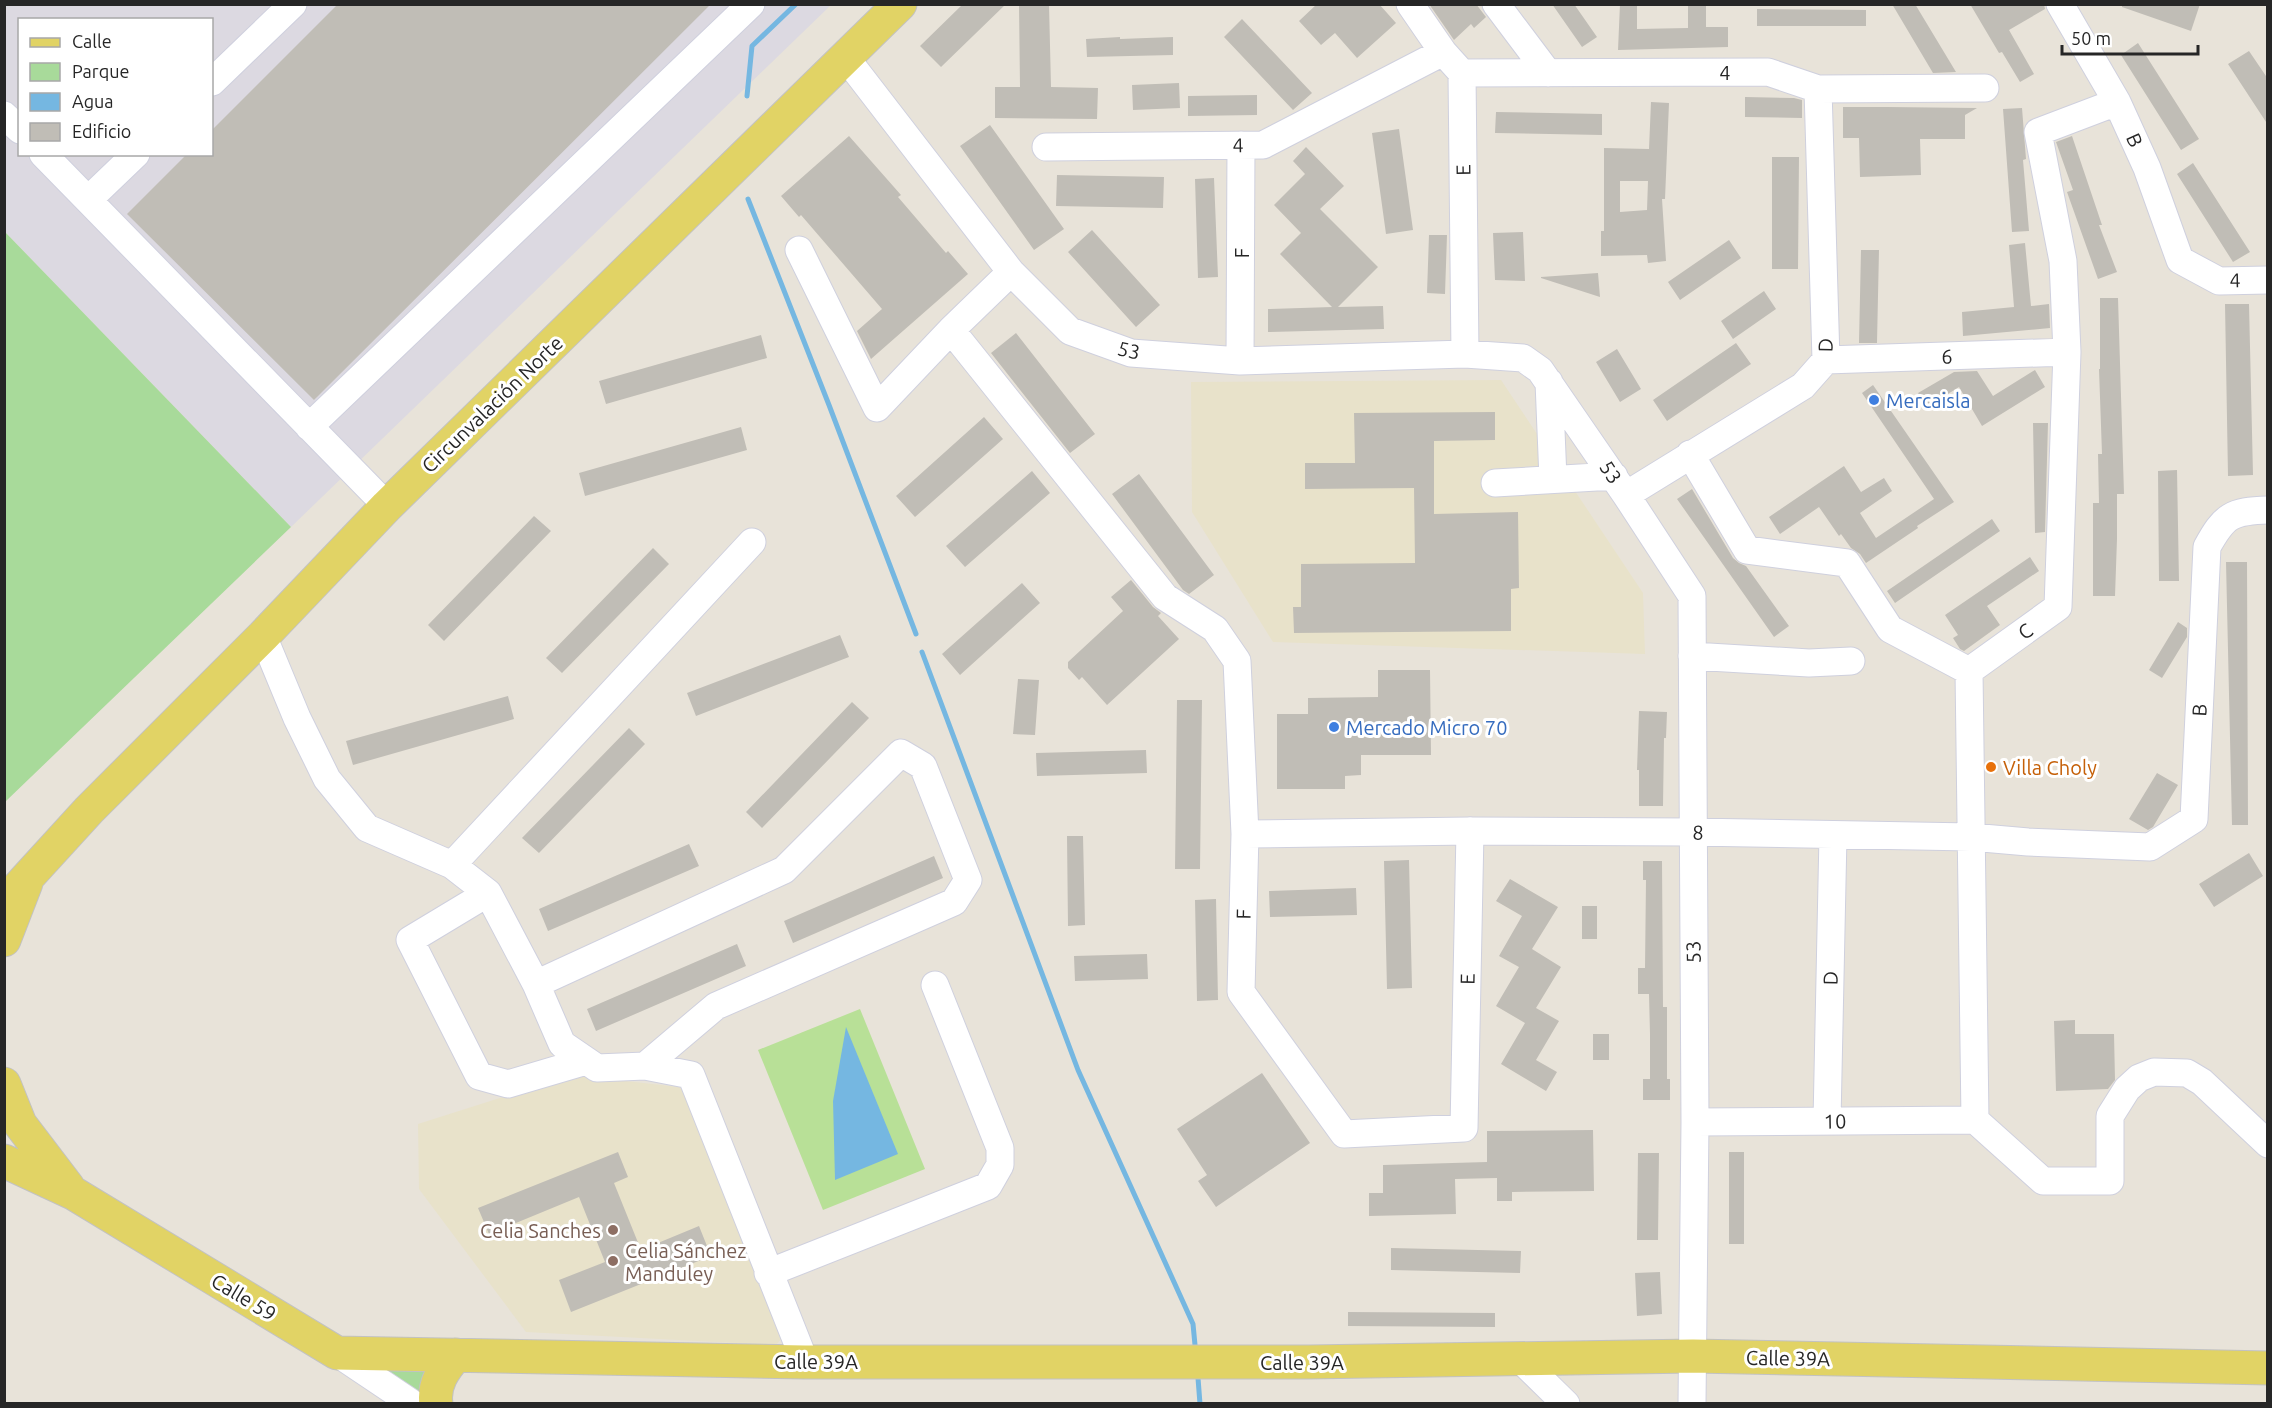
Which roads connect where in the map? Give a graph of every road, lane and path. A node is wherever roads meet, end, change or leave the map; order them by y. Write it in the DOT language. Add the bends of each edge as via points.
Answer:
graph roads {
  1 [pos="292,4"];
  2 [pos="751,4"];
  3 [pos="900,4"];
  4 [pos="1410,4"];
  5 [pos="1496,4"];
  6 [pos="2060,4"];
  7 [pos="1443,52"];
  8 [pos="846,58"];
  9 [pos="1462,73"];
  10 [pos="1548,73"];
  11 [pos="213,81"];
  12 [pos="1985,88"];
  13 [pos="1818,89"];
  14 [pos="2117,102"];
  15 [pos="4,115"];
  16 [pos="18,128"];
  17 [pos="1241,145"];
  18 [pos="1046,147"];
  19 [pos="45,156"];
  20 [pos="134,156"];
  21 [pos="88,200"];
  22 [pos="800,250"];
  23 [pos="1011,272"];
  24 [pos="2204,273"];
  25 [pos="2268,280"];
  26 [pos="951,330"];
  27 [pos="2067,352"];
  28 [pos="1465,354"];
  29 [pos="1826,360"];
  30 [pos="1240,361"];
  31 [pos="1549,382"];
  32 [pos="309,427"];
  33 [pos="1690,454"];
  34 [pos="1553,480"];
  35 [pos="1495,483"];
  36 [pos="1620,486"];
  37 [pos="387,506"];
  38 [pos="2268,510"];
  39 [pos="752,542"];
  40 [pos="263,636"];
  41 [pos="1692,656"];
  42 [pos="1851,661"];
  43 [pos="1969,671"];
  44 [pos="1470,831"];
  45 [pos="1692,832"];
  46 [pos="1245,834"];
  47 [pos="1833,835"];
  48 [pos="1971,837"];
  49 [pos="2150,847"];
  50 [pos="452,865"];
  51 [pos="12,888"];
  52 [pos="488,892"];
  53 [pos="4,940"];
  54 [pos="536,984"];
  55 [pos="935,985"];
  56 [pos="586,1060"];
  57 [pos="645,1066"];
  58 [pos="4,1084"];
  59 [pos="1975,1120"];
  60 [pos="1827,1121"];
  61 [pos="1695,1122"];
  62 [pos="1344,1134"];
  63 [pos="2268,1144"];
  64 [pos="4,1161"];
  65 [pos="73,1193"];
  66 [pos="768,1273"];
  67 [pos="337,1353"];
  68 [pos="456,1355"];
  69 [pos="1693,1356"];
  70 [pos="1520,1359"];
  71 [pos="805,1362"];
  72 [pos="2268,1368"];
  73 [pos="413,1404"];
  74 [pos="436,1404"];
  75 [pos="1566,1404"];
  76 [pos="1692,1404"];
  1 -- 11 [label="street"];
  2 -- 32 [label="street"];
  3 -- 8 [label="main road, Circunvalación Norte"];
  4 -- 7 [label="street"];
  5 -- 10 [label="street"];
  6 -- 14 [label="street, B"];
  7 -- 9 [label="street"];
  7 -- 17 [label="street, 4" via="1263,145"];
  8 -- 23 [label="street, 53"];
  8 -- 37 [label="main road, Circunvalación Norte"];
  9 -- 10 [label="street, 4"];
  9 -- 28 [label="street, E"];
  10 -- 13 [label="street, 4" via="1768,72"];
  12 -- 13 [label="street, 4"];
  13 -- 29 [label="street, D"];
  14 -- 24 [label="street, B" via="2147,168 2180,260"];
  14 -- 27 [label="street, C" via="2038,132 2063,261"];
  15 -- 16 [label="street"];
  17 -- 18 [label="street, 4"];
  17 -- 30 [label="street, F"];
  19 -- 21 [label="street"];
  20 -- 21 [label="street"];
  21 -- 32 [label="street"];
  22 -- 26 [label="street" via="877,408"];
  23 -- 26 [label="street"];
  23 -- 30 [label="street, 53" via="1070,331 1131,353"];
  24 -- 25 [label="street, 4" via="2219,281"];
  26 -- 46 [label="street, F" via="1165,597 1215,629 1237,661"];
  27 -- 29 [label="street, 6"];
  27 -- 43 [label="street, C" via="2058,607"];
  28 -- 30 [label="street, 53"];
  28 -- 31 [label="street, 53" via="1523,358"];
  29 -- 33 [label="street, D" via="1803,386"];
  31 -- 34 [label="street"];
  31 -- 36 [label="street, 53"];
  32 -- 37 [label="street"];
  33 -- 36 [label="street, D"];
  33 -- 43 [label="street" via="1748,550 1847,563 1890,629"];
  34 -- 35 [label="street"];
  34 -- 36 [label="street"];
  36 -- 41 [label="street, 53" via="1692,596"];
  37 -- 40 [label="main road, Circunvalación Norte"];
  38 -- 49 [label="street, B" via="2242,511 2220,524 2206,548 2194,819"];
  39 -- 50 [label="street"];
  40 -- 50 [label="street" via="327,779 367,828"];
  40 -- 51 [label="main road, Circunvalación Norte"];
  41 -- 42 [label="street" via="1809,663"];
  41 -- 45 [label="street, 53"];
  43 -- 48 [label="street"];
  44 -- 45 [label="street, 8"];
  44 -- 46 [label="street, 8"];
  44 -- 62 [label="street, E" via="1464,1128"];
  45 -- 47 [label="street, 8"];
  45 -- 61 [label="street, 53"];
  46 -- 62 [label="street, F" via="1242,992"];
  47 -- 48 [label="street, 8"];
  47 -- 60 [label="street, D"];
  48 -- 49 [label="street, 8"];
  48 -- 59 [label="street"];
  50 -- 52 [label="street"];
  51 -- 53 [label="main road, Circunvalación Norte"];
  52 -- 54 [label="street"];
  52 -- 56 [label="street" via="410,940 479,1076 508,1084"];
  54 -- 56 [label="street" via="562,1044"];
  54 -- 57 [label="street" via="784,870 901,753 924,766 968,880 954,902 716,1006"];
  55 -- 66 [label="street" via="1000,1148 1000,1165 988,1186"];
  56 -- 57 [label="street" via="597,1068"];
  57 -- 66 [label="street" via="691,1075"];
  58 -- 65 [label="main road" via="20,1124"];
  59 -- 60 [label="street, 10"];
  59 -- 63 [label="street" via="2043,1181 2110,1181 2110,1116 2122,1095 2139,1078 2154,1072 2187,1073 2202,1082"];
  60 -- 61 [label="street, 10"];
  61 -- 69 [label="street, 53"];
  64 -- 65 [label="main road"];
  65 -- 67 [label="main road, Calle 59"];
  66 -- 71 [label="street"];
  67 -- 68 [label="main road, Calle 39A"];
  67 -- 73 [label="street, Calle 59"];
  68 -- 71 [label="main road, Calle 39A"];
  68 -- 74 [label="main road" via="437,1384"];
  69 -- 70 [label="main road, Calle 39A"];
  69 -- 72 [label="main road, Calle 39A"];
  69 -- 76 [label="street, 53"];
  70 -- 71 [label="main road, Calle 39A"];
  70 -- 75 [label="street"];
}
